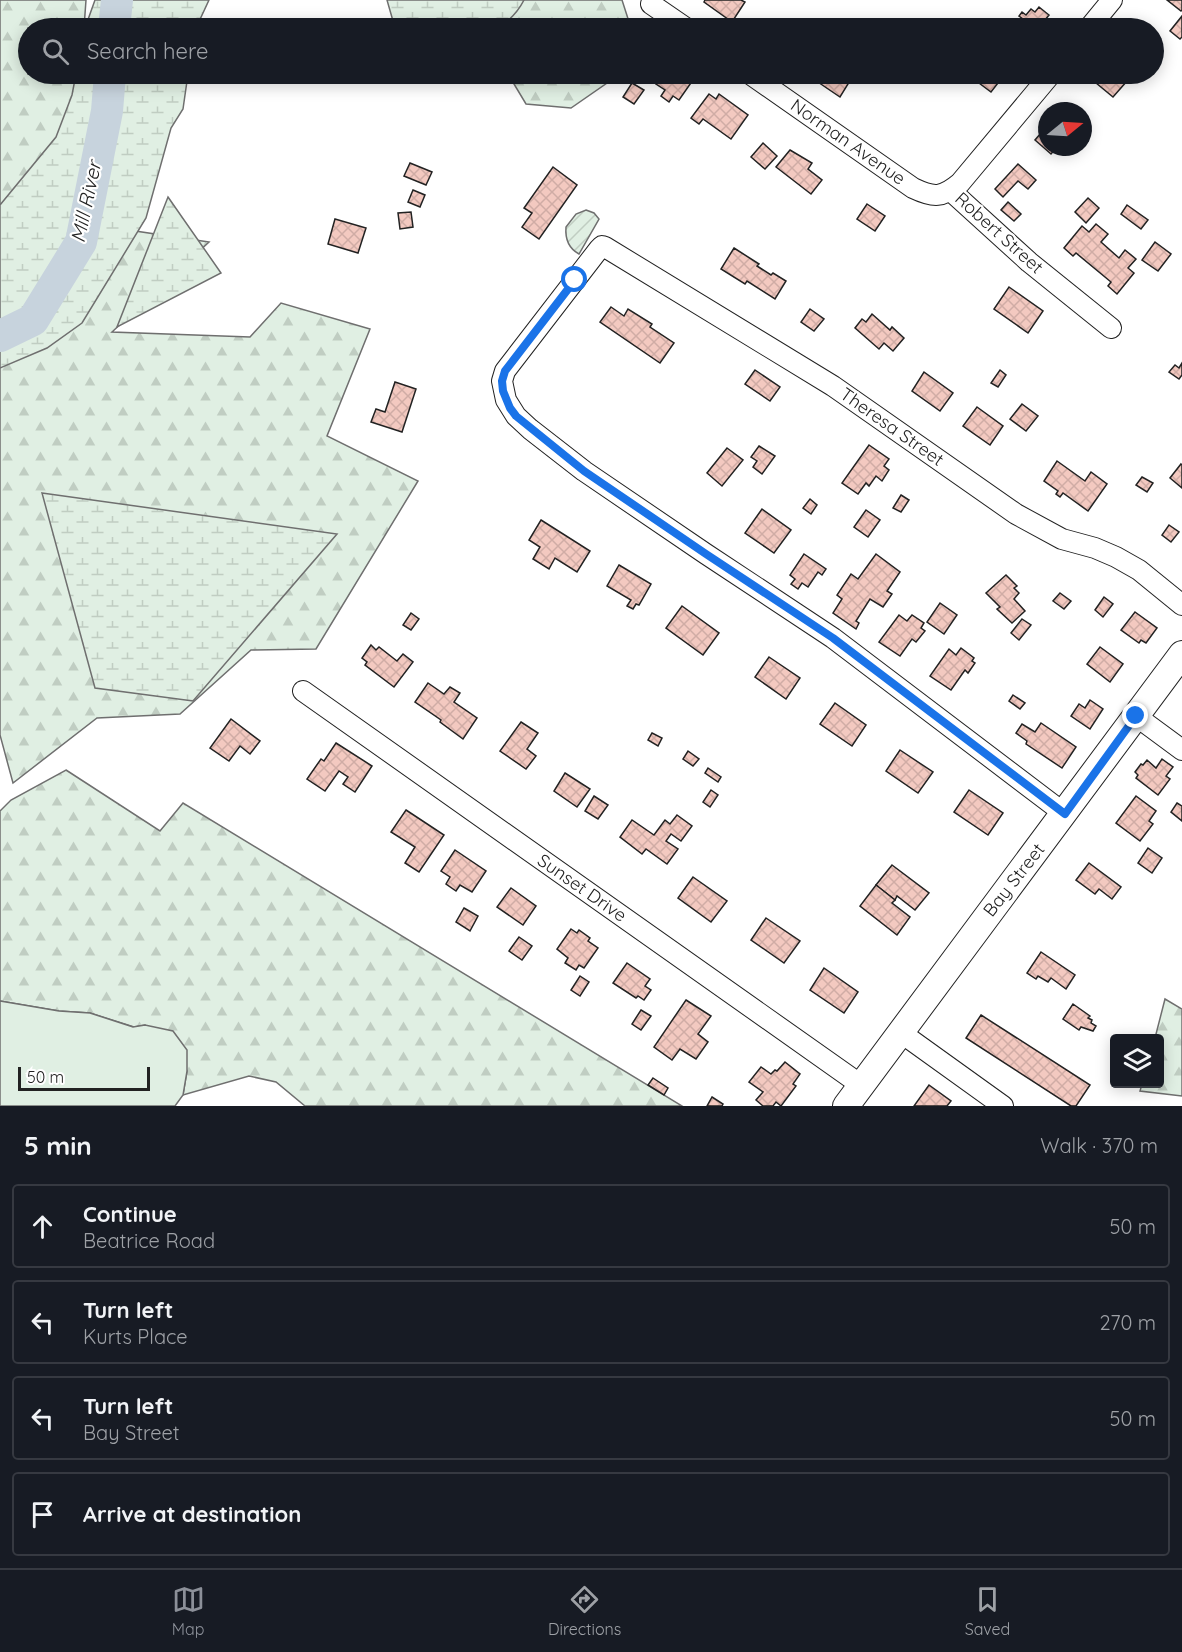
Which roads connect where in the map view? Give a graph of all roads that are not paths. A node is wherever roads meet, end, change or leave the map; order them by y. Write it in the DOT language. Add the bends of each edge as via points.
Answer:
graph roads {
  1 [pos="1112,0"];
  2 [pos="651,4"];
  3 [pos="671,18"];
  4 [pos="1097,18"];
  5 [pos="764,84"];
  6 [pos="1043,84"];
  7 [pos="951,191"];
  8 [pos="1111,328"];
  9 [pos="1182,605"];
  10 [pos="1182,654"];
  11 [pos="303,691"];
  12 [pos="1136,716"];
  13 [pos="1182,750"];
  14 [pos="1065,814"];
  15 [pos="900,1032"];
  16 [pos="861,1085"];
  17 [pos="846,1106"];
  18 [pos="1003,1106"];
  1 -- 4 [label="street"];
  2 -- 3 [label="street"];
  5 -- 7 [label="street, Norman Avenue" via="914,188 928,195"];
  6 -- 7 [label="street, Robert Street"];
  7 -- 8 [label="street, Robert Street" via="1029,262"];
  9 -- 14 [label="street, Theresa Street" via="1116,556 1062,539 1017,514 833,386 602,246 505,371 503,391 510,408 530,429 584,471 833,638"];
  10 -- 12 [label="main road, Bay Street"];
  11 -- 16 [label="street, Sunset Drive"];
  12 -- 13 [label="street"];
  12 -- 14 [label="main road, Bay Street"];
  14 -- 15 [label="main road, Bay Street"];
  15 -- 16 [label="main road, Bay Street"];
  15 -- 18 [label="street"];
  16 -- 17 [label="main road, Bay Street"];
}
